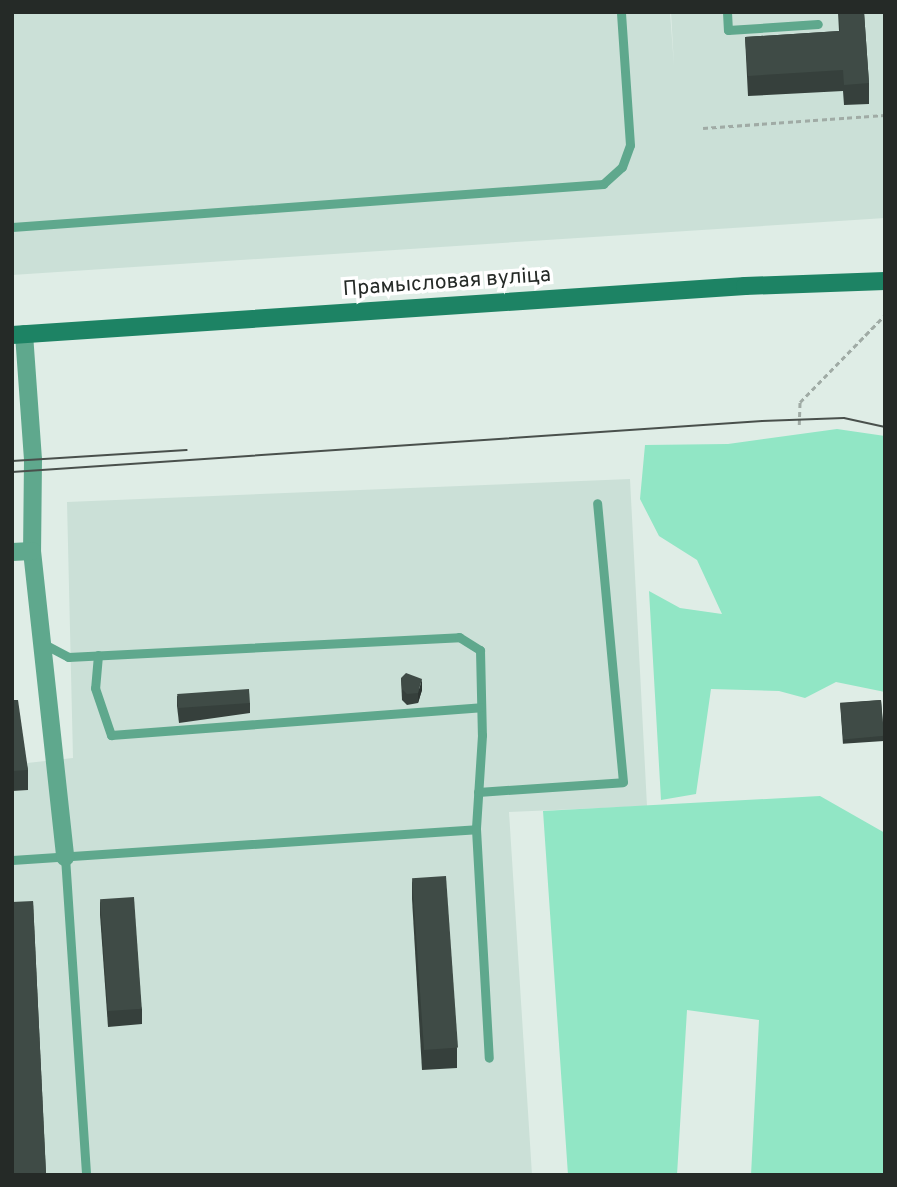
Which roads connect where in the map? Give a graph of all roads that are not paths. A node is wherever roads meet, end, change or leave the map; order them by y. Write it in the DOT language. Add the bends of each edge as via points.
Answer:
graph roads {
  1 [pos="621,12"];
  2 [pos="727,12"];
  3 [pos="818,24"];
  4 [pos="12,227"];
  5 [pos="885,281"];
  6 [pos="18,335"];
  7 [pos="597,503"];
  8 [pos="32,551"];
  9 [pos="12,552"];
  10 [pos="43,643"];
  11 [pos="98,655"];
  12 [pos="481,707"];
  13 [pos="478,792"];
  14 [pos="476,829"];
  15 [pos="65,857"];
  16 [pos="12,860"];
  17 [pos="489,1058"];
  18 [pos="86,1175"];
  1 -- 4 [label="lane" via="630,145 622,167 603,184"];
  2 -- 3 [label="lane" via="728,30"];
  5 -- 6 [label="main road, Прамысловая вуліца" via="745,286"];
  6 -- 8 [label="street" via="33,460"];
  7 -- 13 [label="lane" via="623,782"];
  8 -- 9 [label="street"];
  8 -- 10 [label="street"];
  10 -- 11 [label="lane" via="68,657"];
  10 -- 15 [label="street"];
  11 -- 12 [label="lane" via="459,637 480,650"];
  11 -- 12 [label="lane" via="95,688 111,736"];
  12 -- 13 [label="lane"];
  13 -- 14 [label="lane"];
  14 -- 15 [label="lane"];
  14 -- 17 [label="lane"];
  15 -- 16 [label="lane"];
  15 -- 18 [label="lane"];
}
